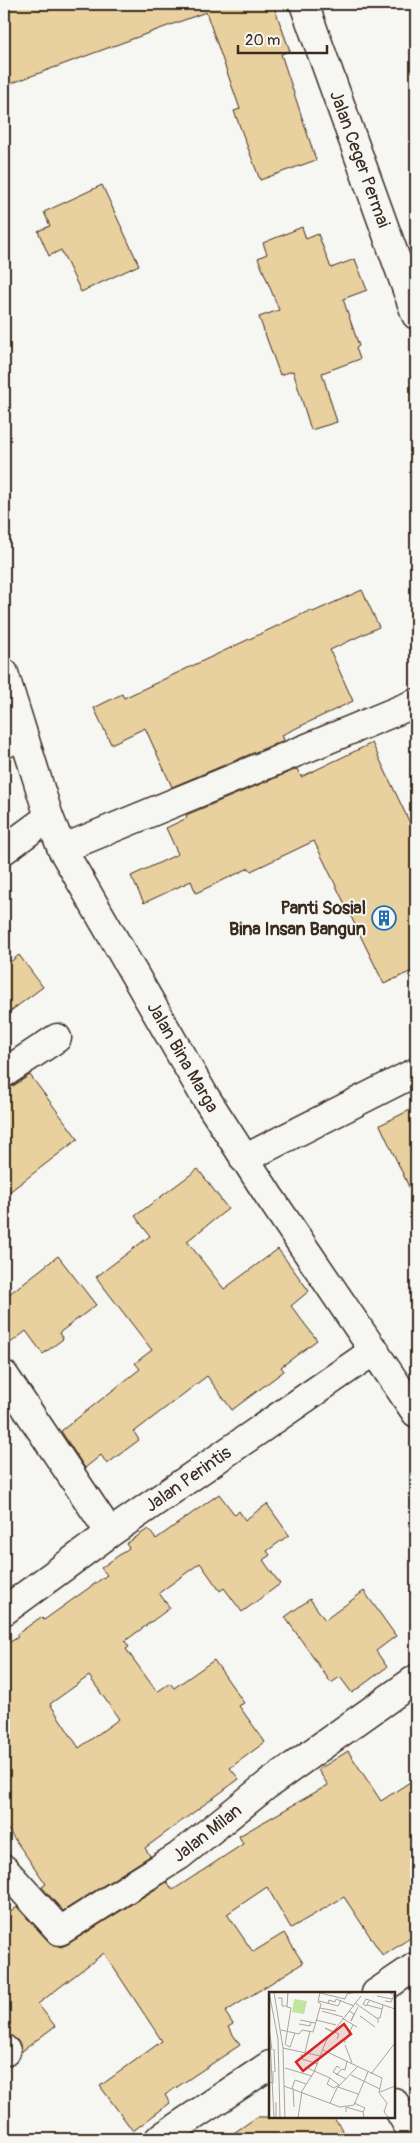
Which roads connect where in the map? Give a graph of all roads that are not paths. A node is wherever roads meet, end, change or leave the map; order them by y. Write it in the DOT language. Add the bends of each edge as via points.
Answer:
graph roads {
  1 [pos="304,4"];
  2 [pos="416,315"];
  3 [pos="4,673"];
  4 [pos="416,703"];
  5 [pos="13,740"];
  6 [pos="49,817"];
  7 [pos="62,849"];
  8 [pos="4,850"];
  9 [pos="57,1038"];
  10 [pos="6,1066"];
  11 [pos="416,1072"];
  12 [pos="244,1159"];
  13 [pos="375,1350"];
  14 [pos="4,1375"];
  15 [pos="416,1413"];
  16 [pos="110,1533"];
  17 [pos="4,1611"];
  18 [pos="416,1679"];
  19 [pos="4,1869"];
  20 [pos="416,1966"];
  21 [pos="377,1992"];
  22 [pos="269,2066"];
  23 [pos="395,2104"];
  24 [pos="416,2136"];
  25 [pos="159,2139"];
  1 -- 2 [label="street, Jalan Ceger Permai"];
  3 -- 5 [label="street, Jalan Bina Marga"];
  4 -- 7 [label="street"];
  5 -- 6 [label="street, Jalan Bina Marga"];
  6 -- 7 [label="street, Jalan Bina Marga"];
  6 -- 8 [label="street"];
  7 -- 12 [label="street, Jalan Bina Marga"];
  9 -- 10 [label="street"];
  11 -- 12 [label="street"];
  12 -- 13 [label="street, Jalan Bina Marga"];
  13 -- 15 [label="street, Jalan Bina Marga"];
  13 -- 16 [label="street, Jalan Perintis"];
  14 -- 16 [label="street"];
  16 -- 17 [label="street, Jalan Perintis"];
  18 -- 19 [label="street, Jalan Milan" via="267,1785 179,1856 60,1931"];
  20 -- 21 [label="street"];
  22 -- 25 [label="street"];
  23 -- 24 [label="street"];
}
